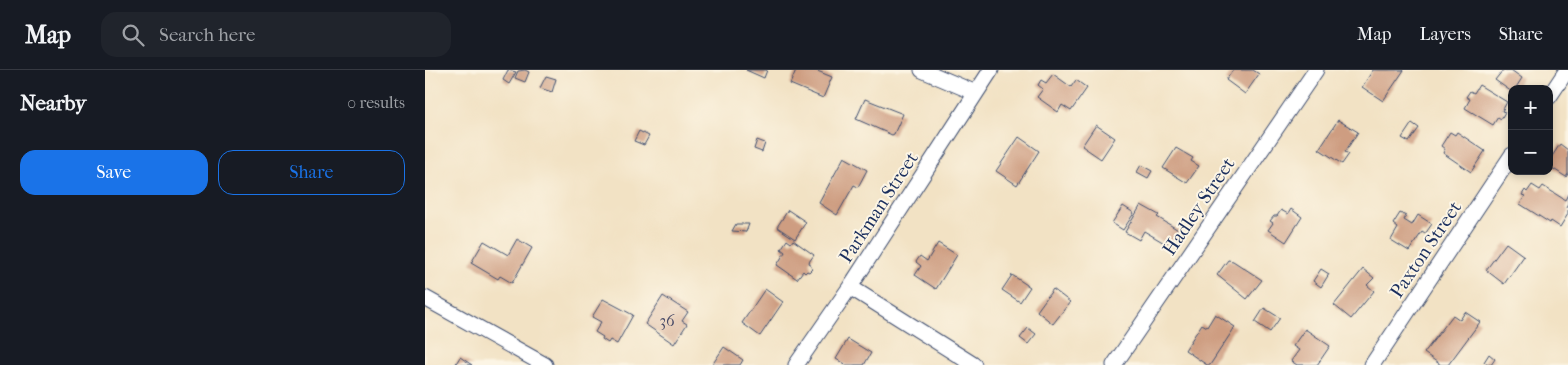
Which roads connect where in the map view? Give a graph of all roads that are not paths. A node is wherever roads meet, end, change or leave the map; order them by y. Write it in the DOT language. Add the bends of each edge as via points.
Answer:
graph roads {
  1 [pos="922,70"];
  2 [pos="991,70"];
  3 [pos="1316,70"];
  4 [pos="1567,70"];
  5 [pos="1553,91"];
  6 [pos="976,93"];
  7 [pos="1508,161"];
  8 [pos="850,287"];
  9 [pos="425,298"];
  10 [pos="545,365"];
  11 [pos="796,365"];
  12 [pos="974,365"];
  13 [pos="1114,365"];
  14 [pos="1372,365"];
  1 -- 6 [label="street"];
  2 -- 6 [label="street, Parkman Street"];
  3 -- 13 [label="street, Hadley Street"];
  4 -- 5 [label="street"];
  6 -- 8 [label="street, Parkman Street"];
  7 -- 14 [label="street, Paxton Street"];
  8 -- 11 [label="street, Parkman Street"];
  8 -- 12 [label="street"];
  9 -- 10 [label="street"];
}
